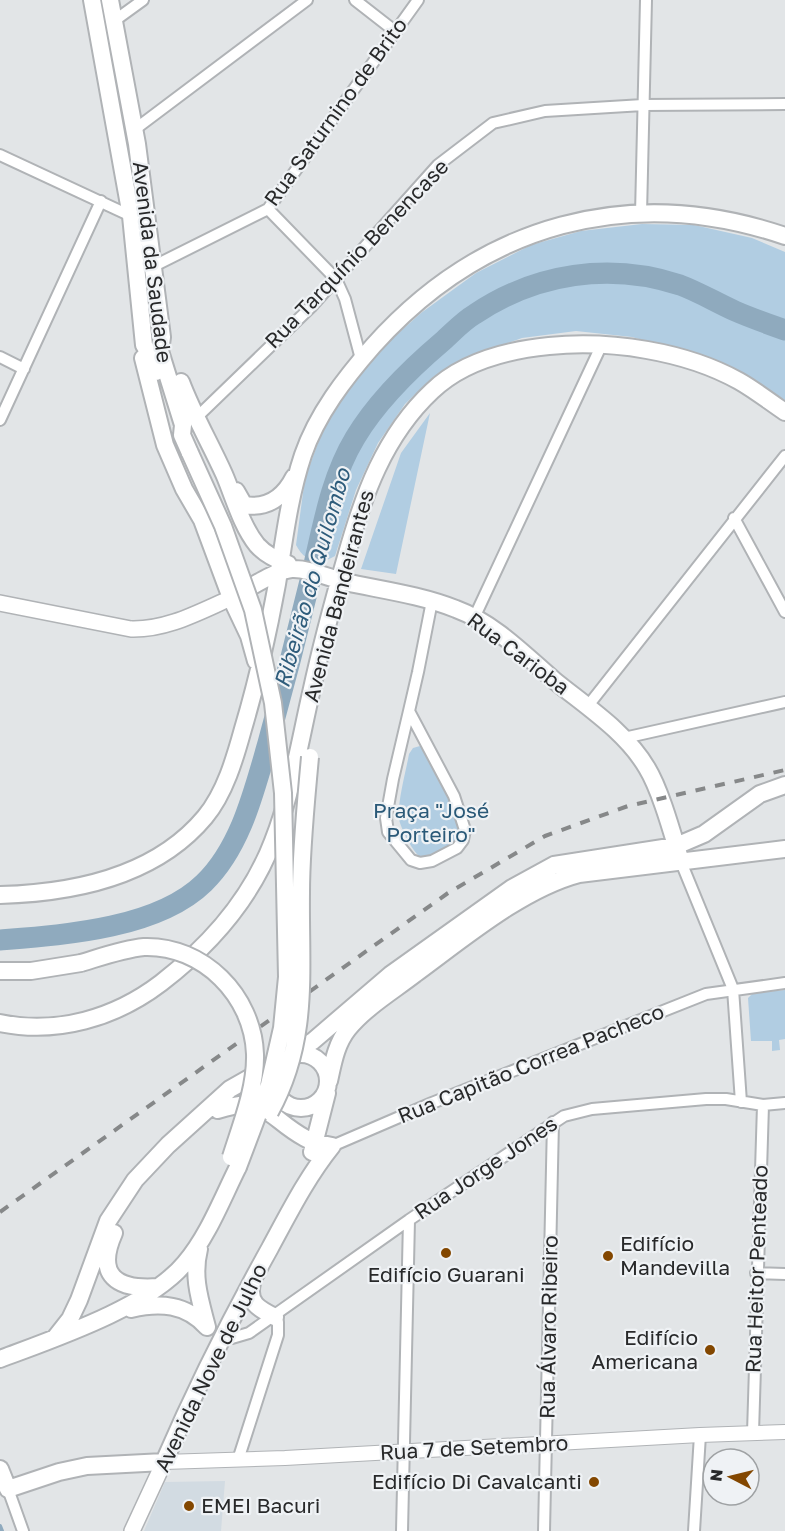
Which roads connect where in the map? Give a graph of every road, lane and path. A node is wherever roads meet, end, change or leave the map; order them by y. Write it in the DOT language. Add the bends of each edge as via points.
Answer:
graph roads {
  1 [pos="92,0"];
  2 [pos="110,0"];
  3 [pos="142,0"];
  4 [pos="307,0"];
  5 [pos="354,0"];
  6 [pos="418,0"];
  7 [pos="646,0"];
  8 [pos="114,21"];
  9 [pos="396,32"];
  10 [pos="785,104"];
  11 [pos="644,105"];
  12 [pos="134,129"];
  13 [pos="0,155"];
  14 [pos="101,201"];
  15 [pos="268,209"];
  16 [pos="640,214"];
  17 [pos="131,216"];
  18 [pos="785,236"];
  19 [pos="153,267"];
  20 [pos="336,279"];
  21 [pos="162,337"];
  22 [pos="602,344"];
  23 [pos="144,345"];
  24 [pos="0,357"];
  25 [pos="361,359"];
  26 [pos="24,369"];
  27 [pos="785,412"];
  28 [pos="196,418"];
  29 [pos="0,420"];
  30 [pos="182,435"];
  31 [pos="304,454"];
  32 [pos="785,456"];
  33 [pos="224,473"];
  34 [pos="238,510"];
  35 [pos="734,518"];
  36 [pos="202,520"];
  37 [pos="279,567"];
  38 [pos="334,579"];
  39 [pos="231,598"];
  40 [pos="432,601"];
  41 [pos="0,603"];
  42 [pos="785,612"];
  43 [pos="474,618"];
  44 [pos="317,663"];
  45 [pos="257,679"];
  46 [pos="785,702"];
  47 [pos="587,707"];
  48 [pos="409,711"];
  49 [pos="624,738"];
  50 [pos="785,785"];
  51 [pos="785,849"];
  52 [pos="679,854"];
  53 [pos="0,895"];
  54 [pos="0,971"];
  55 [pos="785,983"];
  56 [pos="733,989"];
  57 [pos="0,1023"];
  58 [pos="287,1057"];
  59 [pos="328,1085"];
  60 [pos="279,1098"];
  61 [pos="741,1102"];
  62 [pos="785,1103"];
  63 [pos="763,1105"];
  64 [pos="218,1110"];
  65 [pos="322,1115"];
  66 [pos="553,1122"];
  67 [pos="291,1128"];
  68 [pos="315,1142"];
  69 [pos="332,1146"];
  70 [pos="234,1166"];
  71 [pos="293,1207"];
  72 [pos="409,1220"];
  73 [pos="203,1236"];
  74 [pos="756,1273"];
  75 [pos="785,1274"];
  76 [pos="253,1280"];
  77 [pos="158,1287"];
  78 [pos="112,1313"];
  79 [pos="275,1317"];
  80 [pos="207,1327"];
  81 [pos="55,1338"];
  82 [pos="221,1338"];
  83 [pos="0,1359"];
  84 [pos="753,1432"];
  85 [pos="785,1432"];
  86 [pos="700,1435"];
  87 [pos="547,1444"];
  88 [pos="404,1452"];
  89 [pos="238,1460"];
  90 [pos="164,1462"];
  91 [pos="0,1468"];
  92 [pos="3,1491"];
  93 [pos="23,1531"];
  94 [pos="132,1531"];
  95 [pos="402,1531"];
  96 [pos="544,1531"];
  97 [pos="694,1531"];
  1 -- 17 [label="main road, Avenida da Saudade"];
  2 -- 8 [label="main road, Avenida da Saudade"];
  3 -- 8 [label="street"];
  4 -- 12 [label="street"];
  5 -- 9 [label="street"];
  6 -- 9 [label="street, Rua Saturnino de Brito"];
  7 -- 11 [label="street"];
  8 -- 12 [label="main road, Avenida da Saudade"];
  9 -- 15 [label="street, Rua Saturnino de Brito"];
  10 -- 11 [label="street, Rua Tarquínio Benencase"];
  11 -- 16 [label="street"];
  11 -- 20 [label="street, Rua Tarquínio Benencase" via="545,111 493,123 438,165"];
  12 -- 19 [label="main road, Avenida da Saudade"];
  13 -- 14 [label="street"];
  14 -- 17 [label="street"];
  14 -- 26 [label="street"];
  15 -- 19 [label="street, Rua Saturnino de Brito"];
  15 -- 20 [label="street"];
  16 -- 18 [label="main road" via="717,218"];
  16 -- 25 [label="main road" via="538,231 496,249 432,290"];
  17 -- 23 [label="main road, Avenida da Saudade"];
  19 -- 21 [label="main road, Avenida da Saudade"];
  20 -- 25 [label="street"];
  20 -- 28 [label="street, Rua Tarquínio Benencase"];
  21 -- 28 [label="main road"];
  21 -- 30 [label="main road, Avenida da Saudade" via="160,351 183,425"];
  22 -- 27 [label="main road, Avenida Bandeirantes" via="663,354 716,371 739,381"];
  22 -- 38 [label="main road, Avenida Bandeirantes" via="506,352 454,374 432,391 373,473"];
  22 -- 43 [label="street"];
  23 -- 30 [label="main road, Avenida da Saudade" via="174,428"];
  23 -- 36 [label="main road" via="143,358 165,445"];
  24 -- 26 [label="street"];
  25 -- 31 [label="main road" via="328,404"];
  26 -- 29 [label="street"];
  28 -- 33 [label="main road"];
  30 -- 70 [label="main road, bridge" via="223,526 253,610 273,703 283,793 287,977 284,1019 269,1085"];
  31 -- 33 [label="main road" via="288,487 274,501 261,506 244,505"];
  31 -- 37 [label="main road"];
  32 -- 35 [label="street"];
  33 -- 34 [label="main road, Rua Carioba"];
  34 -- 36 [label="main road" via="239,528 229,542 216,540"];
  34 -- 37 [label="main road, Rua Carioba" via="257,545"];
  35 -- 42 [label="street"];
  35 -- 47 [label="street"];
  36 -- 39 [label="main road"];
  37 -- 38 [label="main road, Rua Carioba"];
  37 -- 39 [label="main road"];
  37 -- 45 [label="main road"];
  38 -- 40 [label="main road, Rua Carioba"];
  38 -- 44 [label="main road, Avenida Bandeirantes"];
  39 -- 41 [label="main road" via="147,629"];
  39 -- 45 [label="main road" via="254,647"];
  40 -- 43 [label="main road, Rua Carioba"];
  40 -- 48 [label="street"];
  43 -- 47 [label="main road, Rua Carioba"];
  44 -- 57 [label="main road, Avenida Bandeirantes" via="296,765 274,841 260,870 224,923 170,976 123,1007 67,1025 33,1027"];
  44 -- 70 [label="main road, bridge" via="303,844 302,992 298,1028 281,1087"];
  45 -- 53 [label="main road" via="237,752 222,789 208,814 189,834 147,864 119,876 90,885"];
  46 -- 49 [label="street"];
  47 -- 49 [label="main road, Rua Carioba"];
  48 -- 48 [label="street" via="386,818 388,832 411,860 432,861 457,848 465,830 454,796"];
  49 -- 52 [label="main road, Rua Carioba" via="648,768"];
  50 -- 52 [label="main road" via="760,794"];
  51 -- 52 [label="main road"];
  52 -- 56 [label="street, Rua Carioba"];
  52 -- 58 [label="main road" via="554,866 512,888 390,975 313,1041"];
  52 -- 59 [label="main road" via="559,879 517,901 356,1021 341,1040"];
  54 -- 70 [label="main road, bridge" via="31,971 81,963 145,947 171,951 213,970 233,991 254,1042 250,1089"];
  55 -- 56 [label="street, Rua Capitão Correa Pacheco"];
  56 -- 61 [label="street, Rua Carioba"];
  56 -- 69 [label="street, Rua Capitão Correa Pacheco" via="706,993"];
  58 -- 59 [label="main road" via="299,1053 316,1058 323,1064"];
  58 -- 60 [label="main road" via="274,1077"];
  58 -- 81 [label="main road" via="230,1089 146,1167 108,1221 79,1300"];
  59 -- 60 [label="main road" via="317,1103 302,1108"];
  59 -- 65 [label="main road"];
  60 -- 64 [label="main road" via="253,1093 235,1098"];
  61 -- 63 [label="street, Rua Jorge Jones"];
  61 -- 66 [label="street, Rua Jorge Jones" via="706,1099 592,1109"];
  62 -- 63 [label="street, Rua Jorge Jones"];
  63 -- 74 [label="street, Rua Heitor Penteado"];
  64 -- 67 [label="main road" via="240,1104 256,1106"];
  64 -- 77 [label="main road" via="147,1180 126,1208 110,1241 107,1263 115,1279 132,1287"];
  65 -- 67 [label="main road" via="309,1130"];
  65 -- 68 [label="main road"];
  66 -- 72 [label="street, Rua Jorge Jones"];
  66 -- 87 [label="street, Rua Álvaro Ribeiro"];
  67 -- 68 [label="main road"];
  68 -- 69 [label="main road"];
  68 -- 71 [label="main road"];
  69 -- 71 [label="main road"];
  70 -- 73 [label="main road"];
  71 -- 76 [label="main road, Avenida Nove de Julho"];
  72 -- 79 [label="street, Rua Jorge Jones"];
  72 -- 88 [label="street"];
  73 -- 77 [label="main road" via="178,1272"];
  73 -- 80 [label="main road" via="195,1283"];
  74 -- 75 [label="street"];
  74 -- 84 [label="street, Rua Heitor Penteado"];
  76 -- 79 [label="main road" via="250,1294 254,1304"];
  76 -- 82 [label="main road, Avenida Nove de Julho"];
  77 -- 78 [label="main road"];
  78 -- 80 [label="main road" via="142,1306 171,1306 190,1312"];
  78 -- 81 [label="main road"];
  79 -- 82 [label="street, Rua Jorge Jones" via="249,1334"];
  79 -- 89 [label="street" via="278,1335"];
  80 -- 82 [label="main road"];
  81 -- 83 [label="main road"];
  82 -- 90 [label="main road, Avenida Nove de Julho"];
  84 -- 85 [label="street, Rua 7 de Setembro"];
  84 -- 86 [label="street, Rua 7 de Setembro"];
  86 -- 87 [label="street, Rua 7 de Setembro"];
  86 -- 97 [label="street"];
  87 -- 88 [label="street, Rua 7 de Setembro"];
  87 -- 96 [label="street, Rua Álvaro Ribeiro"];
  88 -- 89 [label="street, Rua 7 de Setembro"];
  88 -- 95 [label="street"];
  89 -- 90 [label="street, Rua 7 de Setembro"];
  90 -- 92 [label="main road" via="87,1466"];
  90 -- 94 [label="main road, Avenida Nove de Julho"];
  91 -- 92 [label="main road"];
  92 -- 93 [label="street"];
}
